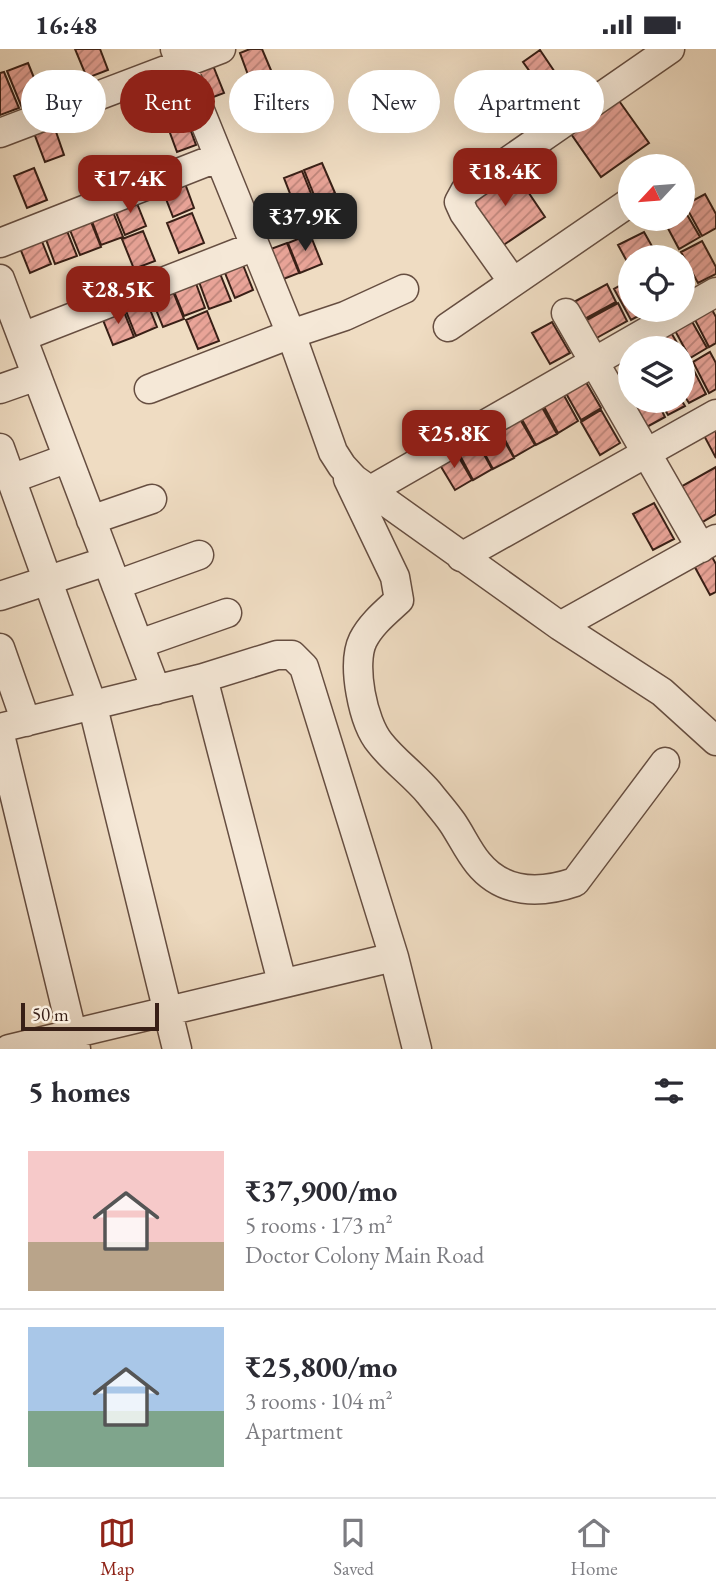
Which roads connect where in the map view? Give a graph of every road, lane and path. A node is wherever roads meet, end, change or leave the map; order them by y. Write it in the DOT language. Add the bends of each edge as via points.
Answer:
graph roads {
  1 [pos="221,49"];
  2 [pos="670,49"];
  3 [pos="178,56"];
  4 [pos="0,133"];
  5 [pos="219,157"];
  6 [pos="618,210"];
  7 [pos="0,243"];
  8 [pos="255,246"];
  9 [pos="0,279"];
  10 [pos="513,282"];
  11 [pos="404,289"];
  12 [pos="716,292"];
  13 [pos="566,313"];
  14 [pos="448,327"];
  15 [pos="291,334"];
  16 [pos="22,337"];
  17 [pos="595,361"];
  18 [pos="37,376"];
  19 [pos="0,389"];
  20 [pos="149,389"];
  21 [pos="716,414"];
  22 [pos="0,448"];
  23 [pos="646,452"];
  24 [pos="68,458"];
  25 [pos="342,467"];
  26 [pos="11,479"];
  27 [pos="369,491"];
  28 [pos="152,499"];
  29 [pos="91,520"];
  30 [pos="708,543"];
  31 [pos="198,555"];
  32 [pos="461,557"];
  33 [pos="112,573"];
  34 [pos="46,580"];
  35 [pos="0,596"];
  36 [pos="227,613"];
  37 [pos="560,626"];
  38 [pos="139,644"];
  39 [pos="0,648"];
  40 [pos="203,678"];
  41 [pos="156,690"];
  42 [pos="93,707"];
  43 [pos="13,725"];
  44 [pos="0,735"];
  45 [pos="716,741"];
  46 [pos="665,762"];
  47 [pos="394,957"];
  48 [pos="282,982"];
  49 [pos="168,1010"];
  50 [pos="74,1041"];
  51 [pos="9,1049"];
  52 [pos="177,1049"];
  53 [pos="417,1049"];
  1 -- 3 [label="street"];
  2 -- 10 [label="street" via="465,191 459,202 464,213"];
  3 -- 4 [label="street"];
  3 -- 5 [label="street"];
  5 -- 7 [label="street"];
  5 -- 8 [label="street"];
  6 -- 10 [label="street"];
  8 -- 15 [label="street"];
  8 -- 16 [label="street"];
  9 -- 16 [label="street"];
  10 -- 14 [label="street"];
  11 -- 15 [label="street"];
  12 -- 17 [label="street"];
  13 -- 17 [label="street"];
  15 -- 20 [label="street"];
  15 -- 25 [label="street"];
  16 -- 18 [label="street"];
  17 -- 23 [label="street"];
  17 -- 27 [label="street"];
  18 -- 19 [label="street"];
  18 -- 24 [label="street"];
  21 -- 23 [label="street"];
  22 -- 26 [label="street"];
  23 -- 30 [label="street"];
  23 -- 32 [label="street"];
  24 -- 26 [label="street"];
  24 -- 29 [label="street"];
  25 -- 27 [label="street"];
  25 -- 46 [label="street" via="395,577 399,600 361,642 358,674 363,709 378,741 425,788 490,877 519,890 553,890 575,882"];
  26 -- 34 [label="street"];
  27 -- 32 [label="street"];
  28 -- 29 [label="street"];
  29 -- 33 [label="street"];
  30 -- 37 [label="street"];
  31 -- 33 [label="street"];
  32 -- 37 [label="street"];
  33 -- 34 [label="street"];
  33 -- 38 [label="street"];
  34 -- 35 [label="street"];
  34 -- 42 [label="street"];
  36 -- 38 [label="street"];
  37 -- 45 [label="street" via="662,692"];
  38 -- 41 [label="street"];
  39 -- 43 [label="street"];
  40 -- 41 [label="street"];
  40 -- 47 [label="street" via="277,655 292,656 304,667"];
  40 -- 48 [label="street"];
  41 -- 42 [label="street"];
  42 -- 43 [label="street"];
  42 -- 49 [label="street"];
  44 -- 50 [label="street"];
  47 -- 48 [label="street"];
  47 -- 53 [label="street"];
  48 -- 49 [label="street"];
  49 -- 50 [label="street"];
  49 -- 52 [label="street"];
  50 -- 51 [label="street"];
}
